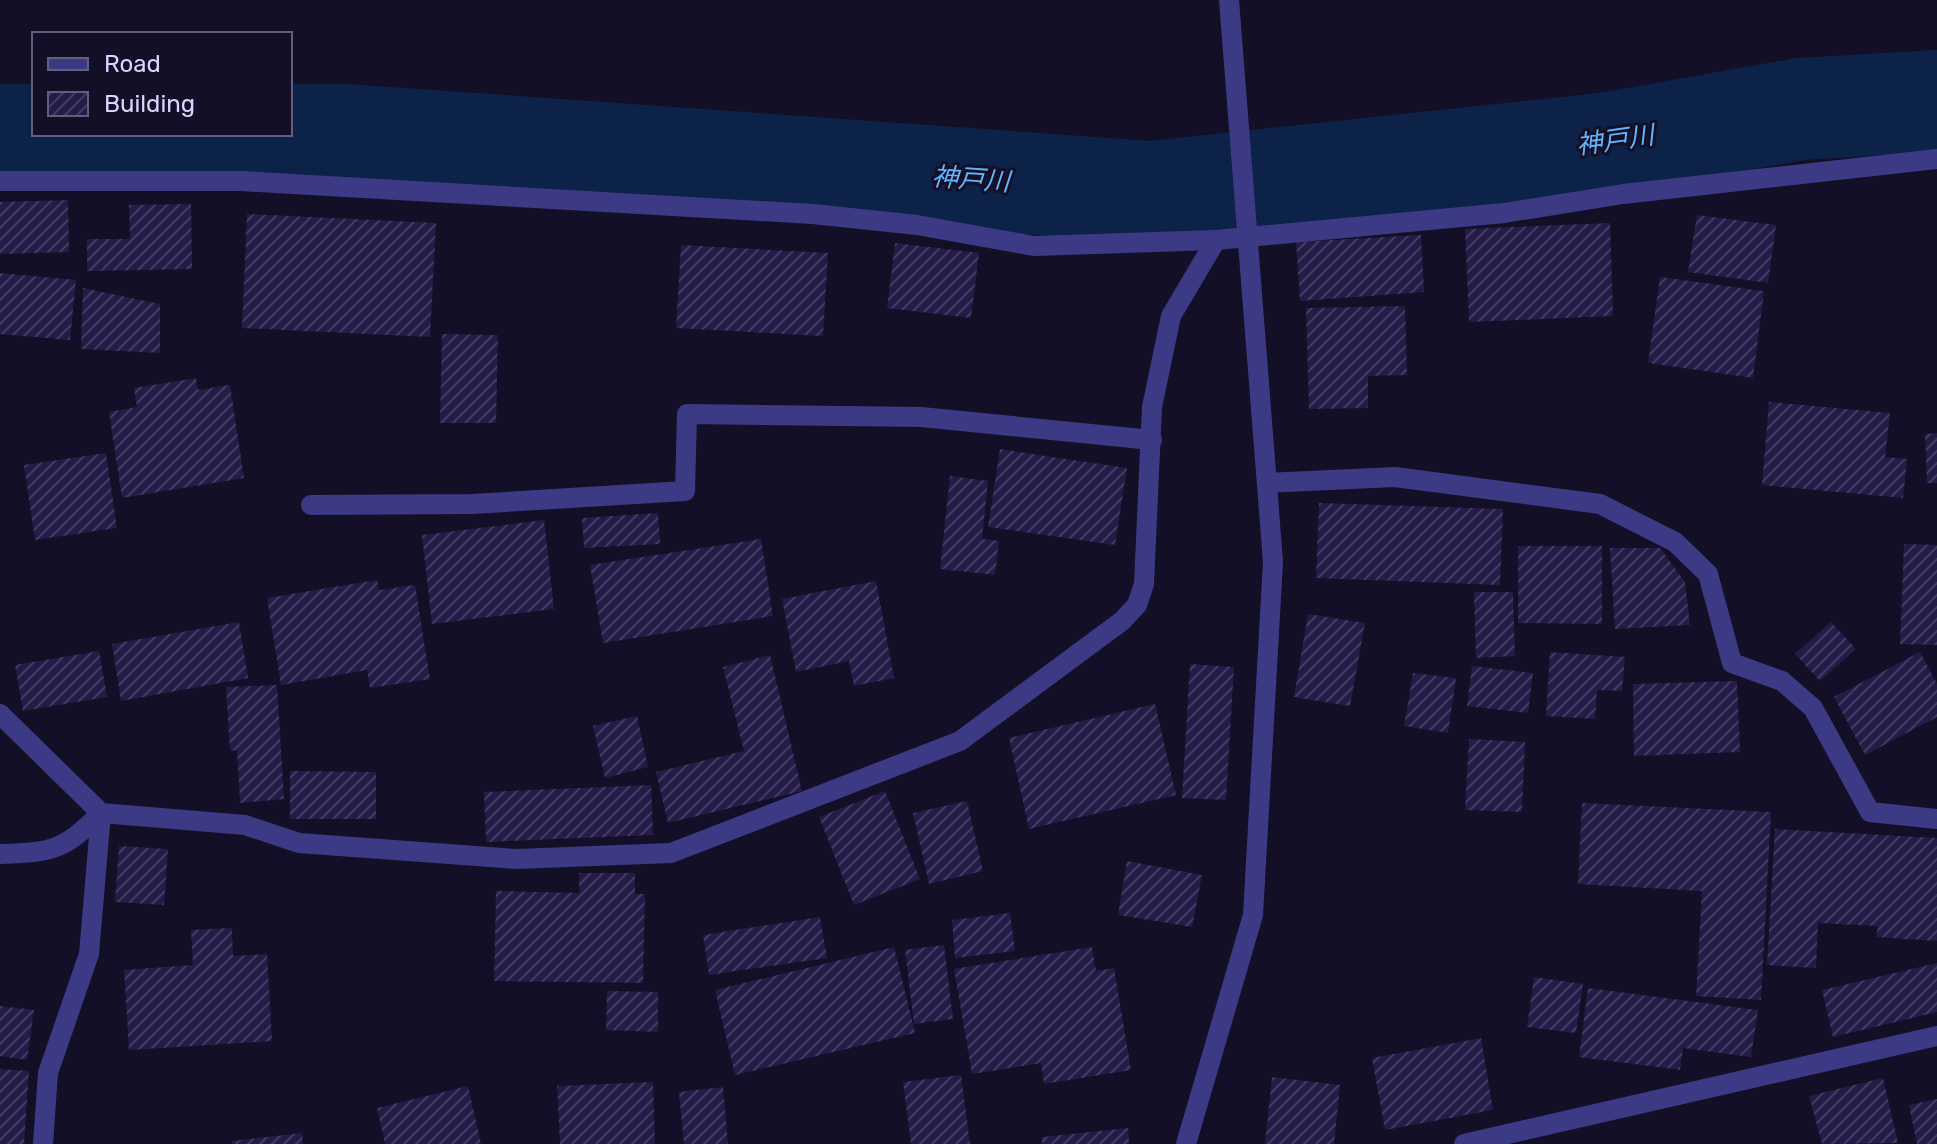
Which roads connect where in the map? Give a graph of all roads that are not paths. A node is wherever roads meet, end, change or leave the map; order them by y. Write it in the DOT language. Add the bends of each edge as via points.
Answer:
graph roads {
  1 [pos="1229,0"];
  2 [pos="1937,159"];
  3 [pos="0,181"];
  4 [pos="1249,228"];
  5 [pos="1216,240"];
  6 [pos="1152,440"];
  7 [pos="1267,483"];
  8 [pos="311,505"];
  9 [pos="0,714"];
  10 [pos="101,813"];
  11 [pos="1937,819"];
  12 [pos="0,854"];
  13 [pos="1937,1036"];
  14 [pos="43,1144"];
  15 [pos="1186,1144"];
  16 [pos="1464,1144"];
  1 -- 4 [label="street"];
  2 -- 4 [label="street" via="1623,194 1504,213"];
  3 -- 5 [label="street" via="241,181 813,214 917,225 1034,246"];
  4 -- 5 [label="street"];
  4 -- 7 [label="street"];
  5 -- 6 [label="street" via="1171,316 1152,407"];
  6 -- 8 [label="street" via="921,417 687,414 685,491 472,504"];
  6 -- 10 [label="street" via="1144,584 1137,605 1122,621 960,741 671,853 501,858 299,843 245,825"];
  7 -- 11 [label="street" via="1395,477 1600,504 1675,542 1708,574 1732,663 1782,681 1813,708 1870,812"];
  7 -- 15 [label="street" via="1273,562 1253,915"];
  9 -- 10 [label="street"];
  10 -- 12 [label="street" via="74,840 45,852"];
  10 -- 14 [label="street" via="89,954 48,1073"];
  13 -- 16 [label="street"];
}
